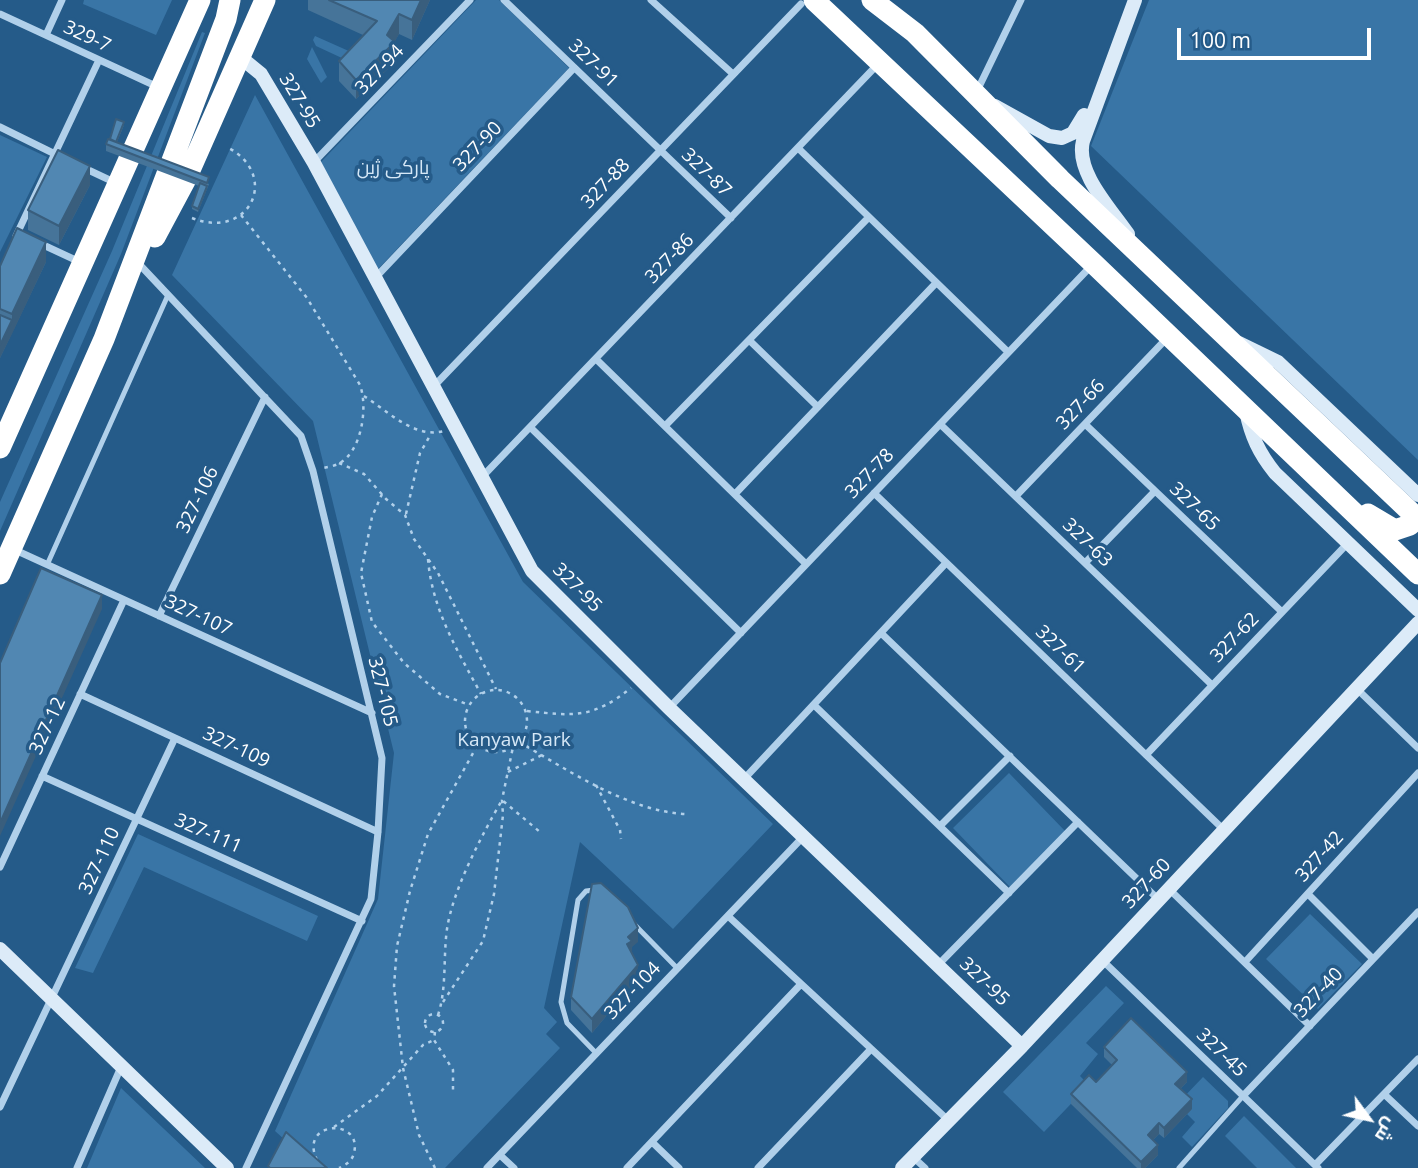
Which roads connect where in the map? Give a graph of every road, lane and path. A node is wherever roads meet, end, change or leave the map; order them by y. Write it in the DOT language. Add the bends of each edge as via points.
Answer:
graph roads {
  1 [pos="62,0"];
  2 [pos="199,0"];
  3 [pos="230,0"];
  4 [pos="265,0"];
  5 [pos="470,0"];
  6 [pos="504,0"];
  7 [pos="651,0"];
  8 [pos="872,0"];
  9 [pos="887,0"];
  10 [pos="1021,0"];
  11 [pos="1135,0"];
  12 [pos="803,1"];
  13 [pos="0,14"];
  14 [pos="915,33"];
  15 [pos="46,36"];
  16 [pos="239,57"];
  17 [pos="99,60"];
  18 [pos="1111,60"];
  19 [pos="880,62"];
  20 [pos="575,68"];
  21 [pos="733,74"];
  22 [pos="160,88"];
  23 [pos="975,94"];
  24 [pos="0,127"];
  25 [pos="227,147"];
  26 [pos="798,148"];
  27 [pos="660,150"];
  28 [pos="55,154"];
  29 [pos="65,159"];
  30 [pos="75,163"];
  31 [pos="314,163"];
  32 [pos="118,184"];
  33 [pos="241,215"];
  34 [pos="869,217"];
  35 [pos="192,218"];
  36 [pos="731,218"];
  37 [pos="18,233"];
  38 [pos="12,245"];
  39 [pos="1144,258"];
  40 [pos="82,263"];
  41 [pos="1093,263"];
  42 [pos="140,265"];
  43 [pos="375,277"];
  44 [pos="936,282"];
  45 [pos="168,295"];
  46 [pos="1169,336"];
  47 [pos="104,339"];
  48 [pos="749,341"];
  49 [pos="1008,352"];
  50 [pos="596,359"];
  51 [pos="435,385"];
  52 [pos="364,396"];
  53 [pos="265,397"];
  54 [pos="818,407"];
  55 [pos="1246,409"];
  56 [pos="940,424"];
  57 [pos="1085,424"];
  58 [pos="665,426"];
  59 [pos="530,427"];
  60 [pos="456,428"];
  61 [pos="431,434"];
  62 [pos="2,438"];
  63 [pos="340,463"];
  64 [pos="313,471"];
  65 [pos="482,477"];
  66 [pos="1328,488"];
  67 [pos="1155,491"];
  68 [pos="874,493"];
  69 [pos="382,494"];
  70 [pos="735,494"];
  71 [pos="1016,496"];
  72 [pos="1417,509"];
  73 [pos="405,514"];
  74 [pos="1348,543"];
  75 [pos="11,548"];
  76 [pos="427,556"];
  77 [pos="947,563"];
  78 [pos="1085,563"];
  79 [pos="806,564"];
  80 [pos="47,565"];
  81 [pos="0,574"];
  82 [pos="1418,574"];
  83 [pos="124,600"];
  84 [pos="1418,610"];
  85 [pos="1282,612"];
  86 [pos="159,616"];
  87 [pos="1418,623"];
  88 [pos="741,633"];
  89 [pos="881,633"];
  90 [pos="642,680"];
  91 [pos="1213,685"];
  92 [pos="496,689"];
  93 [pos="1357,689"];
  94 [pos="80,694"];
  95 [pos="481,694"];
  96 [pos="469,705"];
  97 [pos="814,705"];
  98 [pos="669,708"];
  99 [pos="527,711"];
  100 [pos="372,713"];
  101 [pos="176,738"];
  102 [pos="519,742"];
  103 [pos="477,746"];
  104 [pos="513,747"];
  105 [pos="1418,748"];
  106 [pos="542,755"];
  107 [pos="1146,755"];
  108 [pos="1010,756"];
  109 [pos="508,772"];
  110 [pos="1418,773"];
  111 [pos="42,776"];
  112 [pos="744,779"];
  113 [pos="596,785"];
  114 [pos="502,800"];
  115 [pos="685,814"];
  116 [pos="137,819"];
  117 [pos="1078,822"];
  118 [pos="940,827"];
  119 [pos="1224,830"];
  120 [pos="378,832"];
  121 [pos="540,832"];
  122 [pos="803,837"];
  123 [pos="621,839"];
  124 [pos="0,867"];
  125 [pos="604,893"];
  126 [pos="1009,893"];
  127 [pos="1164,894"];
  128 [pos="1308,894"];
  129 [pos="1418,912"];
  130 [pos="625,915"];
  131 [pos="727,916"];
  132 [pos="362,921"];
  133 [pos="0,949"];
  134 [pos="1373,959"];
  135 [pos="1102,960"];
  136 [pos="1245,962"];
  137 [pos="938,965"];
  138 [pos="677,968"];
  139 [pos="801,984"];
  140 [pos="52,998"];
  141 [pos="443,1002"];
  142 [pos="438,1015"];
  143 [pos="1310,1026"];
  144 [pos="435,1032"];
  145 [pos="434,1040"];
  146 [pos="1022,1046"];
  147 [pos="871,1049"];
  148 [pos="596,1052"];
  149 [pos="1418,1059"];
  150 [pos="121,1067"];
  151 [pos="403,1068"];
  152 [pos="453,1092"];
  153 [pos="1384,1094"];
  154 [pos="1243,1096"];
  155 [pos="0,1107"];
  156 [pos="948,1120"];
  157 [pos="1418,1125"];
  158 [pos="334,1127"];
  159 [pos="652,1142"];
  160 [pos="500,1155"];
  161 [pos="913,1157"];
  162 [pos="322,1165"];
  163 [pos="1316,1166"];
  164 [pos="77,1168"];
  165 [pos="227,1168"];
  166 [pos="246,1168"];
  167 [pos="339,1168"];
  168 [pos="435,1168"];
  169 [pos="487,1168"];
  170 [pos="514,1168"];
  171 [pos="628,1168"];
  172 [pos="679,1168"];
  173 [pos="758,1168"];
  174 [pos="902,1168"];
  175 [pos="925,1168"];
  176 [pos="1179,1168"];
  1 -- 15 [label="street"];
  2 -- 22 [label="highway"];
  3 -- 47 [label="highway"];
  4 -- 16 [label="highway"];
  5 -- 31 [label="street, 327-94"];
  6 -- 20 [label="street, 327-91"];
  7 -- 21 [label="street"];
  8 -- 14 [label="highway"];
  9 -- 14 [label="highway"];
  10 -- 23 [label="street"];
  11 -- 18 [label="street"];
  12 -- 19 [label="highway" via="840,25"];
  12 -- 21 [label="street, 327-88"];
  13 -- 15 [label="street, 329-7"];
  14 -- 23 [label="highway"];
  15 -- 17 [label="street, 329-7"];
  16 -- 31 [label="street, 327-95" via="261,74"];
  16 -- 42 [label="highway" via="186,179"];
  17 -- 22 [label="street, 329-7"];
  17 -- 28 [label="street"];
  18 -- 23 [label="street" via="1077,129 1062,138 1049,136"];
  18 -- 39 [label="street" via="1083,141 1082,162"];
  19 -- 26 [label="street, 327-86"];
  19 -- 41 [label="highway"];
  20 -- 27 [label="street, 327-91"];
  20 -- 43 [label="street, 327-90"];
  21 -- 27 [label="street, 327-88"];
  22 -- 32 [label="highway"];
  23 -- 39 [label="highway"];
  24 -- 28 [label="street"];
  25 -- 33 [label="path" via="247,162 254,178 251,201"];
  26 -- 34 [label="street"];
  26 -- 36 [label="street, 327-86"];
  27 -- 36 [label="street, 327-87"];
  27 -- 51 [label="street, 327-88"];
  28 -- 29 [label="street"];
  28 -- 37 [label="street"];
  30 -- 32 [label="street"];
  31 -- 43 [label="street, 327-95"];
  32 -- 40 [label="highway"];
  33 -- 35 [label="path" via="217,224"];
  33 -- 52 [label="path" via="307,298"];
  34 -- 44 [label="street"];
  34 -- 48 [label="street"];
  36 -- 50 [label="street, 327-86"];
  37 -- 38 [label="street"];
  37 -- 40 [label="street"];
  39 -- 72 [label="highway"];
  40 -- 62 [label="highway"];
  41 -- 46 [label="highway"];
  41 -- 49 [label="street, 327-78"];
  42 -- 45 [label="street, 327-105"];
  42 -- 47 [label="highway"];
  43 -- 51 [label="street, 327-95"];
  44 -- 49 [label="street"];
  44 -- 54 [label="street"];
  45 -- 53 [label="street, 327-105"];
  45 -- 80 [label="lane"];
  46 -- 55 [label="highway"];
  46 -- 57 [label="street, 327-66"];
  47 -- 75 [label="highway"];
  48 -- 54 [label="street"];
  48 -- 58 [label="street"];
  49 -- 56 [label="street, 327-78"];
  50 -- 58 [label="street"];
  50 -- 59 [label="street, 327-86"];
  51 -- 60 [label="street, 327-95"];
  52 -- 61 [label="path" via="404,424"];
  52 -- 63 [label="path" via="363,422 352,453"];
  53 -- 64 [label="street, 327-105" via="301,436"];
  53 -- 86 [label="street, 327-106"];
  54 -- 70 [label="street"];
  55 -- 66 [label="highway"];
  55 -- 74 [label="street" via="1260,454"];
  56 -- 68 [label="street, 327-78"];
  56 -- 71 [label="street, 327-63"];
  57 -- 67 [label="street, 327-65"];
  57 -- 71 [label="street, 327-66"];
  58 -- 70 [label="street"];
  59 -- 65 [label="street, 327-86"];
  59 -- 88 [label="street"];
  60 -- 61 [label="path"];
  60 -- 65 [label="street, 327-95"];
  61 -- 73 [label="path" via="420,453"];
  63 -- 64 [label="path"];
  63 -- 69 [label="path" via="363,474"];
  64 -- 100 [label="street, 327-105"];
  65 -- 90 [label="street, 327-95" via="532,570"];
  66 -- 72 [label="highway" via="1395,530 1410,525"];
  66 -- 82 [label="highway"];
  67 -- 78 [label="street"];
  67 -- 85 [label="street, 327-65"];
  68 -- 77 [label="street, 327-61"];
  68 -- 79 [label="street, 327-78"];
  69 -- 73 [label="path"];
  69 -- 96 [label="path" via="372,517 361,573 372,622 404,663 440,694"];
  70 -- 79 [label="street"];
  71 -- 78 [label="street, 327-63"];
  73 -- 76 [label="path" via="414,539"];
  74 -- 84 [label="street"];
  74 -- 85 [label="street, 327-62"];
  75 -- 80 [label="street, 327-107"];
  75 -- 81 [label="highway"];
  76 -- 92 [label="path"];
  76 -- 95 [label="path" via="440,615"];
  77 -- 89 [label="street"];
  77 -- 107 [label="street, 327-61"];
  78 -- 91 [label="street, 327-63"];
  79 -- 88 [label="street, 327-78"];
  80 -- 83 [label="street, 327-107"];
  83 -- 86 [label="street, 327-107"];
  83 -- 94 [label="street, 327-12"];
  85 -- 91 [label="street, 327-62"];
  86 -- 100 [label="street, 327-107"];
  87 -- 93 [label="street, 327-60"];
  88 -- 98 [label="street, 327-78"];
  89 -- 97 [label="street"];
  89 -- 108 [label="street"];
  90 -- 98 [label="street, 327-95"];
  90 -- 99 [label="path" via="598,710 572,716"];
  91 -- 107 [label="street, 327-62"];
  92 -- 95 [label="path"];
  92 -- 99 [label="path" via="513,693"];
  93 -- 105 [label="street"];
  93 -- 119 [label="street, 327-60"];
  94 -- 101 [label="street, 327-109"];
  94 -- 111 [label="street, 327-12"];
  95 -- 96 [label="path"];
  96 -- 103 [label="path" via="467,733"];
  97 -- 112 [label="street"];
  97 -- 118 [label="street"];
  98 -- 112 [label="street, 327-95"];
  99 -- 102 [label="path" via="528,722"];
  100 -- 120 [label="street, 327-105" via="382,758"];
  101 -- 116 [label="street, 327-110"];
  101 -- 120 [label="street, 327-109"];
  102 -- 104 [label="path"];
  102 -- 106 [label="path"];
  103 -- 104 [label="path" via="499,752"];
  103 -- 151 [label="path" via="428,834 397,946 394,986"];
  104 -- 109 [label="path"];
  106 -- 109 [label="path"];
  106 -- 113 [label="path"];
  107 -- 119 [label="street, 327-61"];
  108 -- 117 [label="street"];
  108 -- 118 [label="street"];
  109 -- 114 [label="path"];
  110 -- 128 [label="street, 327-42"];
  111 -- 116 [label="street, 327-111"];
  111 -- 124 [label="street, 327-12"];
  112 -- 122 [label="street, 327-95"];
  113 -- 115 [label="path" via="627,799"];
  113 -- 123 [label="path"];
  114 -- 121 [label="path"];
  114 -- 141 [label="path" via="465,872 447,926"];
  114 -- 141 [label="path" via="494,894 483,941"];
  116 -- 132 [label="street, 327-111"];
  116 -- 140 [label="street, 327-110"];
  117 -- 126 [label="street"];
  117 -- 127 [label="street"];
  118 -- 126 [label="street"];
  119 -- 127 [label="street, 327-60"];
  120 -- 132 [label="street, 327-105" via="371,899"];
  122 -- 131 [label="street, 327-104"];
  122 -- 137 [label="street, 327-95"];
  125 -- 148 [label="lane" via="586,891 578,900 561,1003 567,1023"];
  126 -- 137 [label="street"];
  127 -- 135 [label="street, 327-60"];
  127 -- 136 [label="street"];
  128 -- 134 [label="street"];
  128 -- 136 [label="street, 327-42"];
  129 -- 134 [label="street, 327-40"];
  130 -- 138 [label="lane"];
  131 -- 138 [label="street, 327-104"];
  131 -- 139 [label="street"];
  132 -- 166 [label="street, 327-105"];
  133 -- 140 [label="street"];
  134 -- 143 [label="street, 327-40"];
  135 -- 146 [label="street, 327-60"];
  135 -- 154 [label="street, 327-45"];
  136 -- 143 [label="street"];
  137 -- 146 [label="street, 327-95"];
  138 -- 148 [label="street, 327-104"];
  139 -- 147 [label="street"];
  139 -- 159 [label="street"];
  140 -- 150 [label="street"];
  140 -- 155 [label="street, 327-110"];
  141 -- 142 [label="path"];
  142 -- 144 [label="path" via="444,1025"];
  142 -- 144 [label="path" via="425,1021 427,1029"];
  143 -- 154 [label="street, 327-40"];
  144 -- 145 [label="path"];
  145 -- 151 [label="path" via="423,1045"];
  145 -- 152 [label="path" via="453,1070"];
  146 -- 156 [label="street, 327-60"];
  147 -- 156 [label="street"];
  147 -- 173 [label="street"];
  148 -- 160 [label="street, 327-104"];
  149 -- 153 [label="street"];
  150 -- 164 [label="street"];
  150 -- 165 [label="street"];
  151 -- 158 [label="path" via="377,1096"];
  151 -- 168 [label="path" via="419,1135"];
  153 -- 157 [label="street"];
  153 -- 163 [label="street"];
  154 -- 163 [label="street, 327-45"];
  154 -- 176 [label="lane"];
  156 -- 161 [label="street, 327-60"];
  158 -- 162 [label="path" via="322,1131 314,1142 314,1155"];
  158 -- 167 [label="path" via="346,1131 355,1146 350,1162"];
  159 -- 171 [label="street"];
  159 -- 172 [label="street"];
  160 -- 169 [label="street, 327-104"];
  160 -- 170 [label="street"];
  161 -- 174 [label="street, 327-60"];
  161 -- 175 [label="street"];
}
